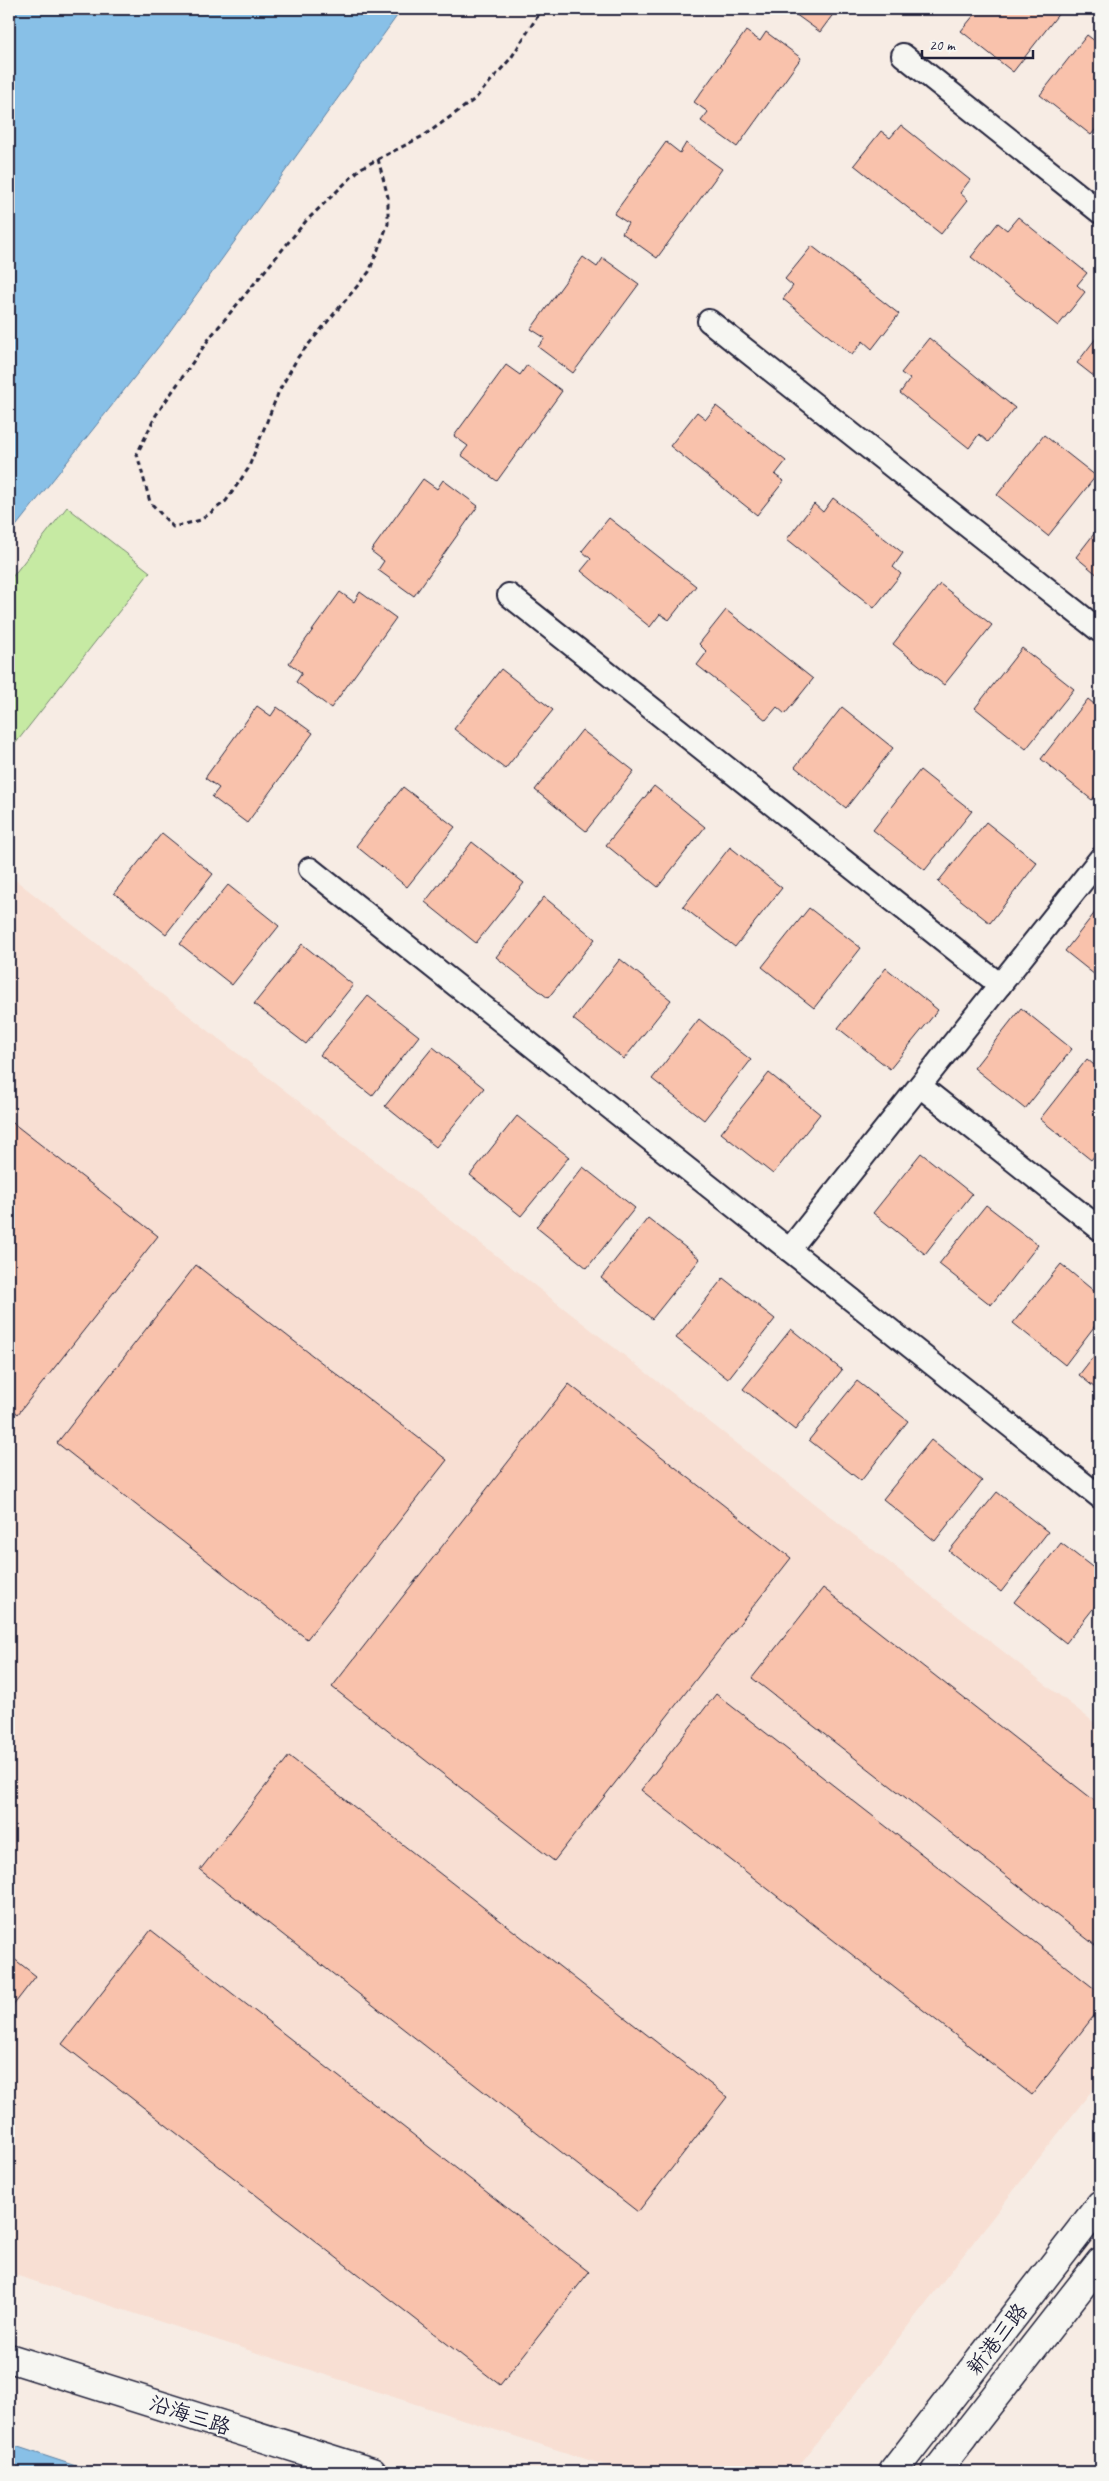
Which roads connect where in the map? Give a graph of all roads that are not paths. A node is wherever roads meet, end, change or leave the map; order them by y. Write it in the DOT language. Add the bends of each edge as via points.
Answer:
graph roads {
  1 [pos="903,55"];
  2 [pos="1100,212"];
  3 [pos="709,321"];
  4 [pos="509,595"];
  5 [pos="1100,631"];
  6 [pos="1100,859"];
  7 [pos="310,869"];
  8 [pos="1000,985"];
  9 [pos="920,1086"];
  10 [pos="1100,1229"];
  11 [pos="789,1250"];
  12 [pos="1100,1497"];
  13 [pos="1100,2205"];
  14 [pos="1100,2262"];
  15 [pos="9,2358"];
  16 [pos="372,2472"];
  17 [pos="893,2472"];
  18 [pos="936,2472"];
  1 -- 2 [label="lane"];
  3 -- 5 [label="lane"];
  4 -- 8 [label="lane"];
  6 -- 8 [label="lane"];
  7 -- 11 [label="lane"];
  8 -- 9 [label="lane"];
  9 -- 10 [label="lane"];
  9 -- 11 [label="lane"];
  11 -- 12 [label="lane"];
  13 -- 17 [label="street, 新港三路"];
  14 -- 18 [label="street, 新港三路"];
  15 -- 16 [label="street, 沿海三路"];
}
